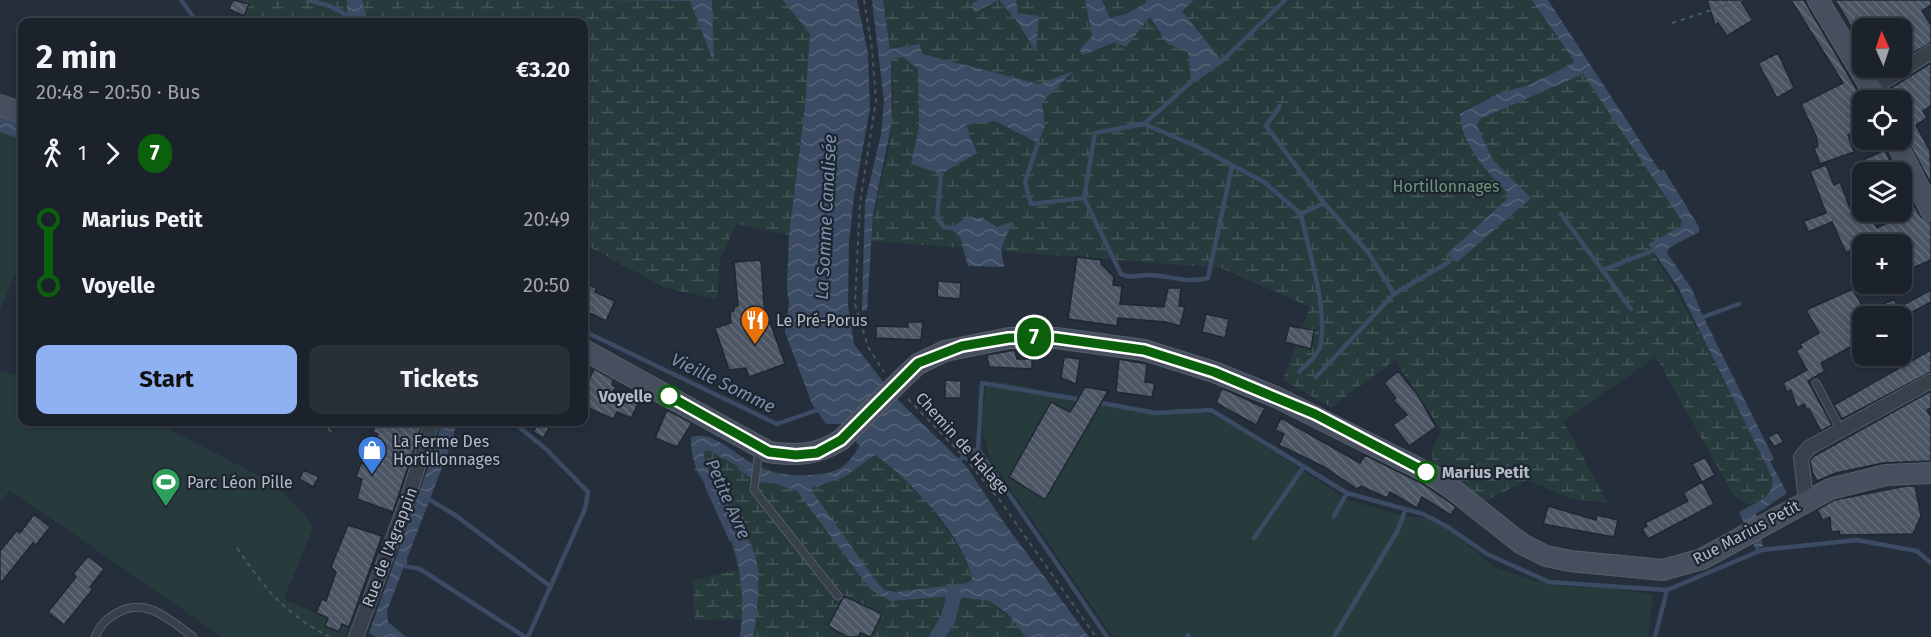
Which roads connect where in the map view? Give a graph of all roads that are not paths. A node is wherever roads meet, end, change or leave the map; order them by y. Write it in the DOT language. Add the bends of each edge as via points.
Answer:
graph roads {
  1 [pos="1818,0"];
  2 [pos="1931,52"];
  3 [pos="1872,90"];
  4 [pos="1882,90"];
  5 [pos="0,105"];
  6 [pos="18,112"];
  7 [pos="1900,150"];
  8 [pos="1931,211"];
  9 [pos="588,352"];
  10 [pos="1931,381"];
  11 [pos="1816,383"];
  12 [pos="431,426"];
  13 [pos="1841,430"];
  14 [pos="758,454"];
  15 [pos="1931,473"];
  16 [pos="1806,500"];
  17 [pos="838,596"];
  18 [pos="95,637"];
  19 [pos="193,637"];
  20 [pos="356,637"];
  1 -- 3 [label="street"];
  2 -- 4 [label="street"];
  5 -- 6 [label="street"];
  7 -- 8 [label="street"];
  9 -- 14 [label="street, Rue Marius Petit"];
  10 -- 13 [label="street"];
  11 -- 13 [label="lane"];
  12 -- 20 [label="street, Rue de l'Agrappin"];
  13 -- 16 [label="street" via="1810,447 1801,457"];
  14 -- 16 [label="street, Rue Marius Petit, bridge" via="817,453 841,440 918,363 945,351 1009,338 1056,338 1144,350 1214,372 1324,419 1430,474 1522,544 1570,561 1663,570 1702,559"];
  14 -- 17 [label="lane" via="754,490"];
  15 -- 16 [label="street, Rue Marius Petit" via="1886,475 1830,489"];
  18 -- 19 [label="lane" via="102,622 123,610 144,607 158,612"];
}
